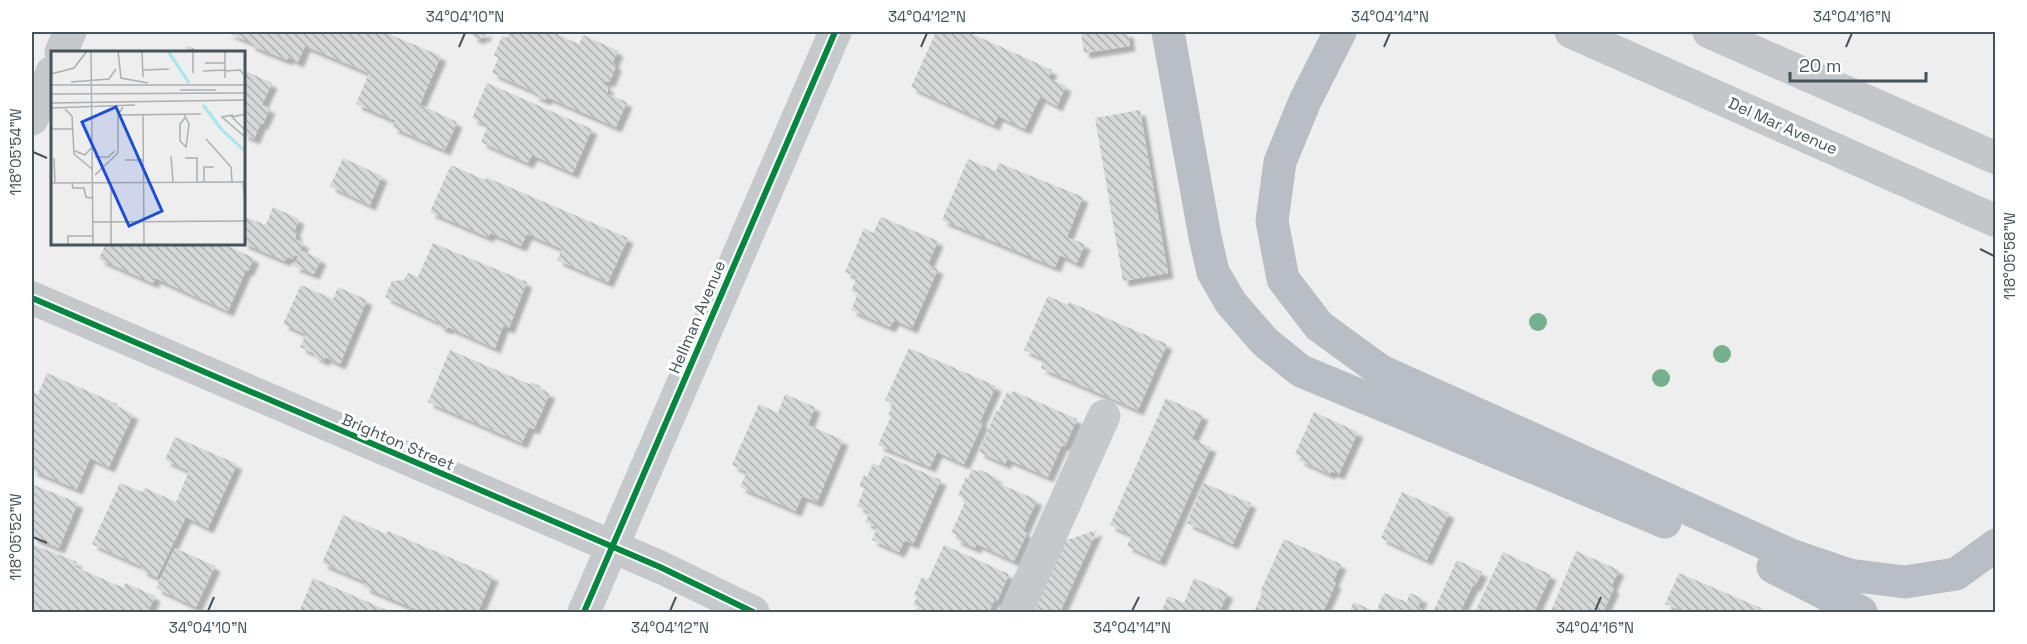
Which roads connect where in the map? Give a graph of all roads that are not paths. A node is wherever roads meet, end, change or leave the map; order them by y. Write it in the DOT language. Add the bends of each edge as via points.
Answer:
graph roads {
  1 [pos="70,32"];
  2 [pos="835,32"];
  3 [pos="1168,32"];
  4 [pos="1340,32"];
  5 [pos="1571,32"];
  6 [pos="1709,32"];
  7 [pos="61,51"];
  8 [pos="51,74"];
  9 [pos="32,119"];
  10 [pos="1995,158"];
  11 [pos="1995,221"];
  12 [pos="32,298"];
  13 [pos="1104,416"];
  14 [pos="1995,545"];
  15 [pos="613,547"];
  16 [pos="584,612"];
  17 [pos="753,612"];
  18 [pos="1016,612"];
  19 [pos="1861,612"];
  1 -- 7 [label="street"];
  2 -- 15 [label="street, Hellman Avenue"];
  3 -- 19 [label="highway" via="1213,272 1231,303 1265,342 1301,371 1787,573"];
  4 -- 14 [label="highway" via="1280,162 1272,221 1282,279 1319,326 1381,371 1793,555 1849,575 1905,582 1956,574"];
  5 -- 11 [label="main road, Del Mar Avenue"];
  6 -- 10 [label="main road"];
  8 -- 9 [label="street"];
  12 -- 15 [label="street, Brighton Street"];
  13 -- 18 [label="street"];
  15 -- 16 [label="street, Hellman Avenue"];
  15 -- 17 [label="street, Brighton Street"];
}
